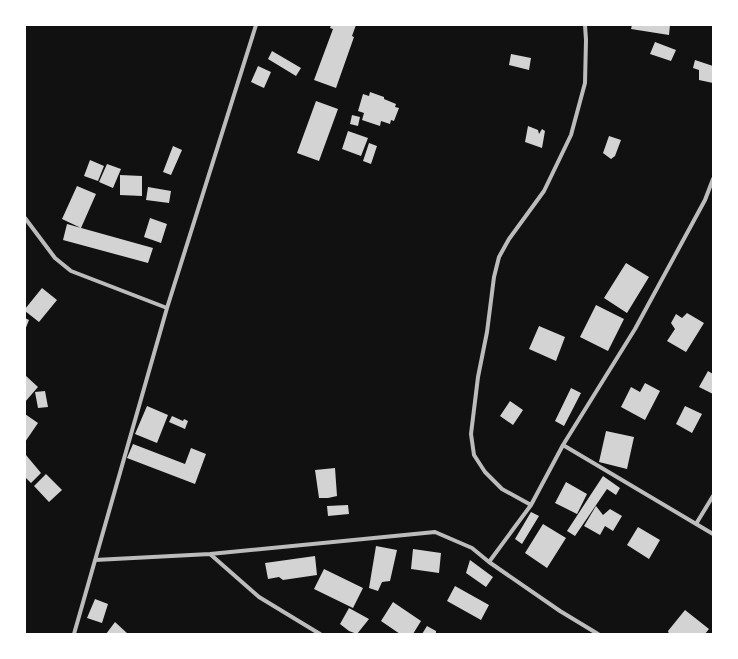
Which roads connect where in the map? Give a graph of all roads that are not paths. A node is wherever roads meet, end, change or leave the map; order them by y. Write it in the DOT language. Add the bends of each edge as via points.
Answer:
graph roads {
  1 [pos="256,25"];
  2 [pos="585,25"];
  3 [pos="713,179"];
  4 [pos="25,218"];
  5 [pos="167,308"];
  6 [pos="563,445"];
  7 [pos="713,496"];
  8 [pos="531,505"];
  9 [pos="696,524"];
  10 [pos="713,534"];
  11 [pos="210,554"];
  12 [pos="95,560"];
  13 [pos="489,562"];
  14 [pos="74,634"];
  15 [pos="320,634"];
  16 [pos="598,634"];
  1 -- 5 [label="street"];
  2 -- 8 [label="street" via="585,83 571,135 544,192 509,239 499,257 471,434 474,455 484,472 502,489"];
  3 -- 6 [label="street" via="635,329"];
  4 -- 5 [label="street" via="56,258 71,271"];
  5 -- 12 [label="street"];
  6 -- 8 [label="street"];
  6 -- 9 [label="street"];
  7 -- 9 [label="street"];
  8 -- 13 [label="street"];
  9 -- 10 [label="street"];
  11 -- 12 [label="street"];
  11 -- 13 [label="street" via="435,532 472,548"];
  11 -- 15 [label="street" via="259,597"];
  12 -- 14 [label="street"];
  13 -- 16 [label="street"];
}
